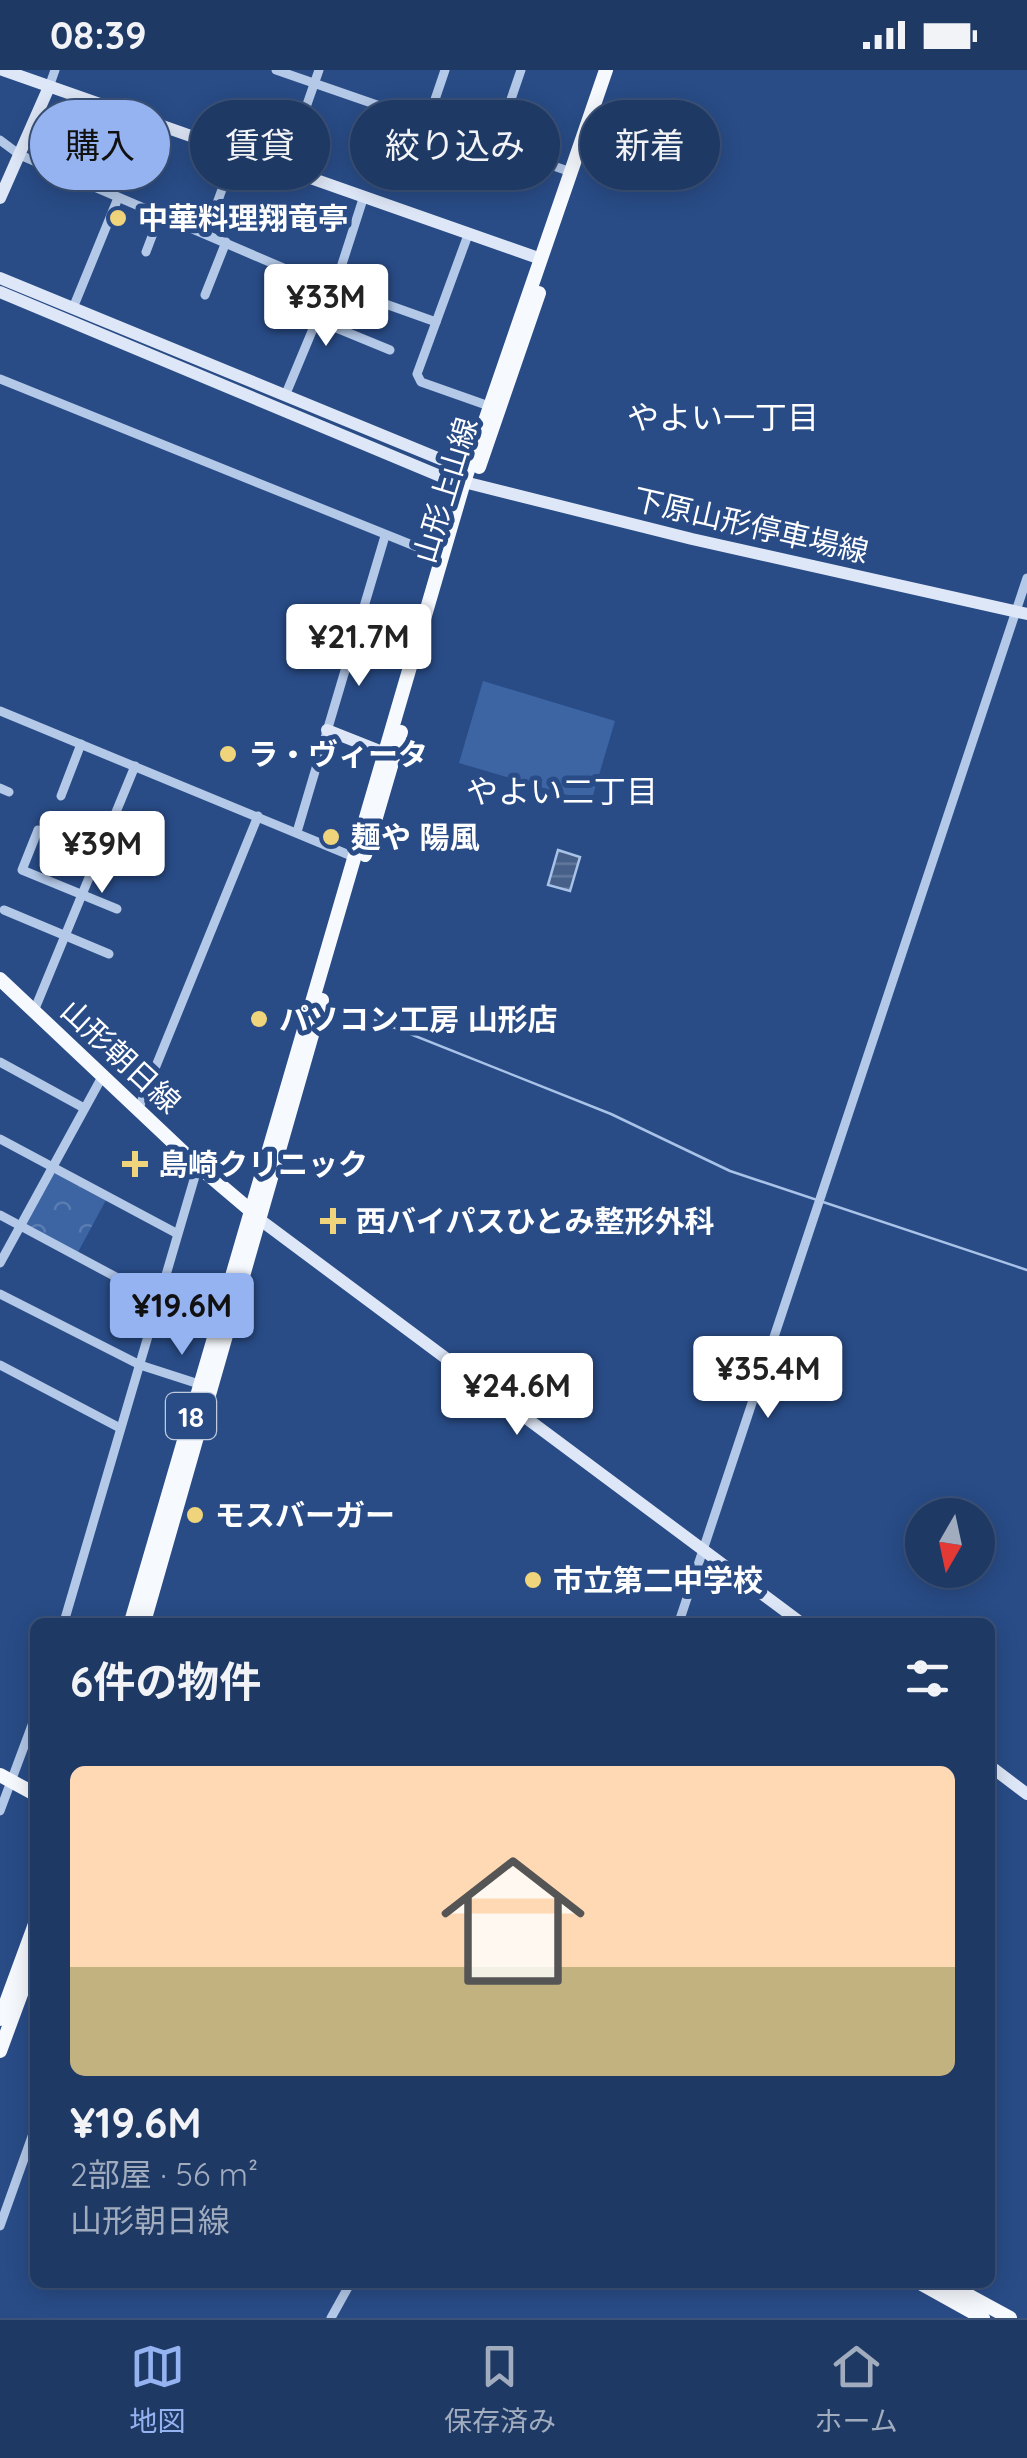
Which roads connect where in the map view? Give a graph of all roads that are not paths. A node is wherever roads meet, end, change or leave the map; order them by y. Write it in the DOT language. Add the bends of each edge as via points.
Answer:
graph roads {
  1 [pos="3,70"];
  2 [pos="55,70"];
  3 [pos="276,70"];
  4 [pos="319,70"];
  5 [pos="445,70"];
  6 [pos="520,70"];
  7 [pos="606,70"];
  8 [pos="615,70"];
  9 [pos="315,83"];
  10 [pos="49,87"];
  11 [pos="309,100"];
  12 [pos="363,100"];
  13 [pos="435,100"];
  14 [pos="510,100"];
  15 [pos="190,137"];
  16 [pos="0,140"];
  17 [pos="20,154"];
  18 [pos="560,168"];
  19 [pos="571,172"];
  20 [pos="330,187"];
  21 [pos="222,190"];
  22 [pos="0,198"];
  23 [pos="118,198"];
  24 [pos="363,199"];
  25 [pos="160,215"];
  26 [pos="206,234"];
  27 [pos="468,234"];
  28 [pos="226,242"];
  29 [pos="146,252"];
  30 [pos="541,259"];
  31 [pos="0,278"];
  32 [pos="332,287"];
  33 [pos="0,292"];
  34 [pos="205,295"];
  35 [pos="73,308"];
  36 [pos="317,320"];
  37 [pos="436,322"];
  38 [pos="390,350"];
  39 [pos="0,379"];
  40 [pos="286,396"];
  41 [pos="489,406"];
  42 [pos="469,483"];
  43 [pos="385,536"];
  44 [pos="442,557"];
  45 [pos="1027,578"];
  46 [pos="1021,613"];
  47 [pos="0,711"];
  48 [pos="327,730"];
  49 [pos="81,744"];
  50 [pos="385,753"];
  51 [pos="135,766"];
  52 [pos="60,796"];
  53 [pos="258,816"];
  54 [pos="296,832"];
  55 [pos="98,854"];
  56 [pos="354,857"];
  57 [pos="81,895"];
  58 [pos="117,909"];
  59 [pos="4,910"];
  60 [pos="65,936"];
  61 [pos="109,954"];
  62 [pos="0,980"];
  63 [pos="34,1012"];
  64 [pos="0,1062"];
  65 [pos="102,1077"];
  66 [pos="84,1108"];
  67 [pos="138,1110"];
  68 [pos="0,1139"];
  69 [pos="198,1166"];
  70 [pos="52,1167"];
  71 [pos="255,1214"];
  72 [pos="0,1215"];
  73 [pos="20,1225"];
  74 [pos="176,1232"];
  75 [pos="0,1263"];
  76 [pos="0,1294"];
  77 [pos="157,1299"];
  78 [pos="0,1365"];
  79 [pos="140,1366"];
  80 [pos="205,1386"];
  81 [pos="120,1428"];
  82 [pos="703,1549"];
  83 [pos="65,1618"];
  84 [pos="132,1618"];
  85 [pos="145,1618"];
  86 [pos="680,1618"];
  87 [pos="795,1618"];
  88 [pos="30,1728"];
  89 [pos="0,1766"];
  90 [pos="995,1770"];
  91 [pos="9,1776"];
  92 [pos="30,1791"];
  93 [pos="1027,1794"];
  94 [pos="0,1811"];
  95 [pos="30,1936"];
  96 [pos="30,1970"];
  97 [pos="3,2000"];
  98 [pos="0,2019"];
  99 [pos="0,2051"];
  100 [pos="30,2142"];
  101 [pos="0,2226"];
  102 [pos="347,2288"];
  103 [pos="929,2288"];
  104 [pos="955,2288"];
  105 [pos="331,2318"];
  106 [pos="982,2318"];
  107 [pos="1010,2318"];
  1 -- 10 [label="main road"];
  2 -- 10 [label="street"];
  3 -- 9 [label="street"];
  4 -- 9 [label="street"];
  5 -- 13 [label="street"];
  6 -- 14 [label="street"];
  7 -- 19 [label="main road, 山形上山線"];
  8 -- 42 [label="main road, 山形上山線"];
  9 -- 11 [label="street"];
  9 -- 12 [label="street"];
  10 -- 15 [label="main road"];
  10 -- 17 [label="main road"];
  16 -- 17 [label="street"];
  17 -- 22 [label="main road"];
  17 -- 23 [label="street"];
  18 -- 19 [label="street"];
  19 -- 30 [label="main road, 山形上山線"];
  20 -- 24 [label="main road"];
  21 -- 26 [label="street"];
  23 -- 25 [label="street"];
  23 -- 35 [label="street"];
  24 -- 27 [label="main road"];
  24 -- 32 [label="street"];
  25 -- 26 [label="street"];
  25 -- 29 [label="street"];
  26 -- 28 [label="street"];
  27 -- 30 [label="main road"];
  27 -- 37 [label="street"];
  28 -- 32 [label="street"];
  28 -- 34 [label="street"];
  30 -- 41 [label="main road, 山形上山線"];
  31 -- 35 [label="main road, 下原山形停車場線"];
  32 -- 36 [label="street"];
  32 -- 37 [label="street"];
  33 -- 42 [label="main road, 下原山形停車場線"];
  35 -- 40 [label="main road, 下原山形停車場線"];
  36 -- 38 [label="street"];
  36 -- 40 [label="street"];
  37 -- 41 [label="street" via="421,382"];
  39 -- 43 [label="street"];
  40 -- 42 [label="main road, 下原山形停車場線" via="445,461"];
  41 -- 42 [label="main road, 山形上山線"];
  42 -- 44 [label="main road, 山形上山線"];
  42 -- 46 [label="main road, 下原山形停車場線"];
  42 -- 71 [label="main road, 山形上山線"];
  43 -- 44 [label="street"];
  43 -- 48 [label="street"];
  44 -- 50 [label="main road, 山形上山線"];
  45 -- 46 [label="street"];
  46 -- 82 [label="street"];
  47 -- 49 [label="street"];
  48 -- 50 [label="main road"];
  48 -- 54 [label="street"];
  49 -- 51 [label="street"];
  49 -- 52 [label="street"];
  50 -- 56 [label="main road, 山形上山線"];
  51 -- 53 [label="street"];
  51 -- 55 [label="street"];
  53 -- 54 [label="street"];
  53 -- 67 [label="street"];
  54 -- 56 [label="street"];
  55 -- 57 [label="street"];
  55 -- 57 [label="street" via="38,830 22,870"];
  56 -- 71 [label="main road, 山形上山線"];
  57 -- 58 [label="street"];
  57 -- 60 [label="street"];
  59 -- 60 [label="street"];
  60 -- 61 [label="street"];
  60 -- 63 [label="street"];
  62 -- 63 [label="main road, 山形朝日線"];
  63 -- 65 [label="main road, 山形朝日線"];
  64 -- 66 [label="street"];
  65 -- 66 [label="street"];
  65 -- 67 [label="main road, 山形朝日線"];
  66 -- 70 [label="street"];
  67 -- 69 [label="main road, 山形朝日線"];
  68 -- 70 [label="street"];
  69 -- 71 [label="main road, 山形朝日線"];
  69 -- 74 [label="street"];
  70 -- 73 [label="street"];
  70 -- 74 [label="street"];
  71 -- 80 [label="main road, 18"];
  71 -- 82 [label="main road"];
  72 -- 73 [label="street"];
  73 -- 75 [label="street"];
  73 -- 77 [label="street"];
  74 -- 77 [label="street"];
  76 -- 79 [label="street"];
  77 -- 79 [label="street"];
  78 -- 81 [label="street"];
  79 -- 80 [label="street"];
  79 -- 81 [label="street"];
  80 -- 84 [label="main road, 18"];
  80 -- 85 [label="main road, 18"];
  81 -- 83 [label="street"];
  82 -- 86 [label="street"];
  82 -- 87 [label="main road"];
  88 -- 91 [label="street"];
  89 -- 91 [label="main road"];
  90 -- 93 [label="main road"];
  91 -- 92 [label="main road"];
  91 -- 94 [label="street"];
  95 -- 97 [label="main road"];
  96 -- 99 [label="main road"];
  97 -- 98 [label="main road"];
  100 -- 101 [label="street"];
  102 -- 105 [label="street"];
  103 -- 106 [label="main road"];
  104 -- 107 [label="main road"];
}
